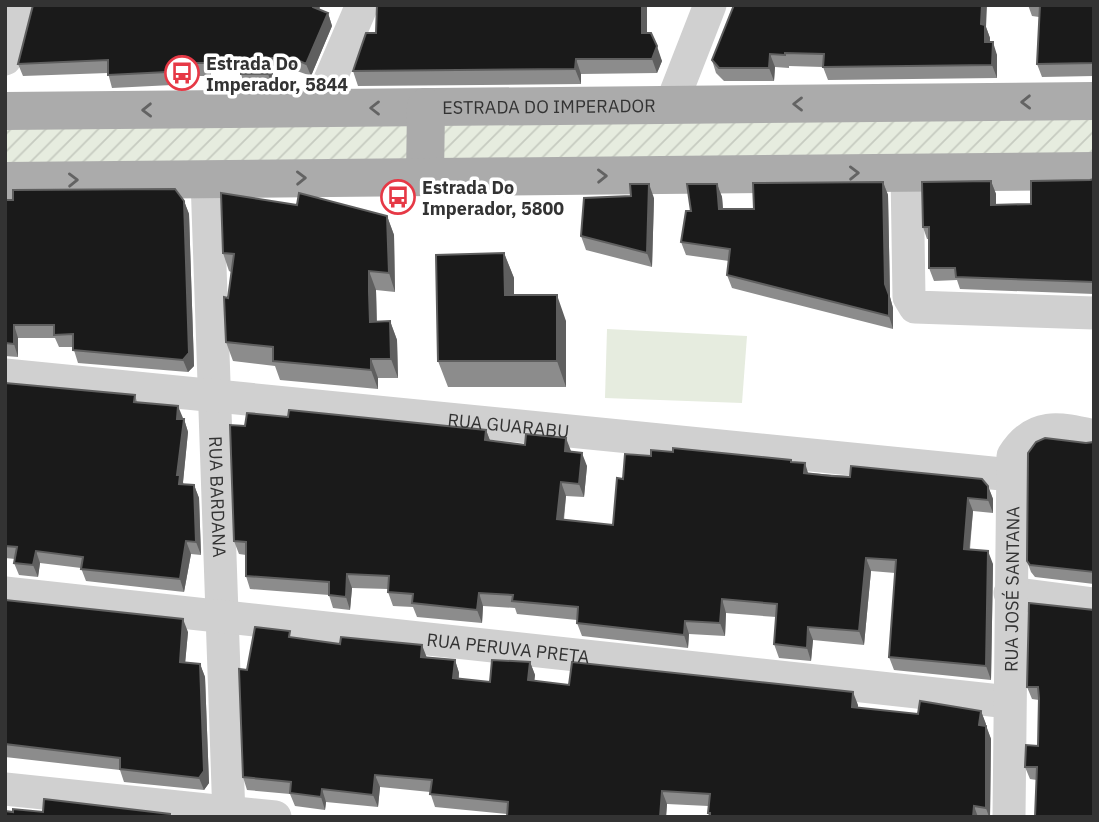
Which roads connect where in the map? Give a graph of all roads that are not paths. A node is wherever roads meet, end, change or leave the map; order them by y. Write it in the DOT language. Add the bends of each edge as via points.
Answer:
graph roads {
  1 [pos="20,5"];
  2 [pos="362,5"];
  3 [pos="710,5"];
  4 [pos="5,59"];
  5 [pos="1094,101"];
  6 [pos="671,105"];
  7 [pos="426,107"];
  8 [pos="318,108"];
  9 [pos="5,111"];
  10 [pos="1094,171"];
  11 [pos="907,173"];
  12 [pos="425,177"];
  13 [pos="207,179"];
  14 [pos="5,181"];
  15 [pos="1094,313"];
  16 [pos="5,375"];
  17 [pos="213,396"];
  18 [pos="1094,436"];
  19 [pos="1012,475"];
  20 [pos="5,593"];
  21 [pos="1010,593"];
  22 [pos="1094,604"];
  23 [pos="220,615"];
  24 [pos="1009,702"];
  25 [pos="5,789"];
  26 [pos="229,814"];
  27 [pos="275,817"];
  28 [pos="1009,817"];
  1 -- 4 [label="street"];
  2 -- 8 [label="street"];
  3 -- 6 [label="street"];
  5 -- 6 [label="main road, ESTRADA DO IMPERADOR, one-way"];
  6 -- 7 [label="main road, ESTRADA DO IMPERADOR"];
  7 -- 8 [label="main road, ESTRADA DO IMPERADOR, one-way"];
  7 -- 12 [label="main road"];
  8 -- 9 [label="main road, ESTRADA DO IMPERADOR, one-way"];
  10 -- 11 [label="main road"];
  12 -- 11 [label="main road, one-way"];
  11 -- 15 [label="street" via="909,297 915,307"];
  13 -- 12 [label="main road, one-way"];
  14 -- 13 [label="main road, one-way"];
  13 -- 17 [label="street, RUA BARDANA"];
  16 -- 17 [label="street, RUA GUARABU"];
  17 -- 19 [label="street, RUA GUARABU"];
  17 -- 23 [label="street, RUA BARDANA"];
  18 -- 19 [label="street, RUA JOSÉ SANTANA" via="1046,429 1032,435 1013,456"];
  19 -- 21 [label="street, RUA JOSÉ SANTANA"];
  20 -- 23 [label="street, RUA PERUVA PRETA"];
  21 -- 22 [label="street"];
  21 -- 24 [label="street, RUA JOSÉ SANTANA"];
  23 -- 24 [label="street, RUA PERUVA PRETA"];
  23 -- 26 [label="street, RUA BARDANA"];
  24 -- 28 [label="street, RUA JOSÉ SANTANA"];
  25 -- 26 [label="street"];
  26 -- 27 [label="street"];
}
